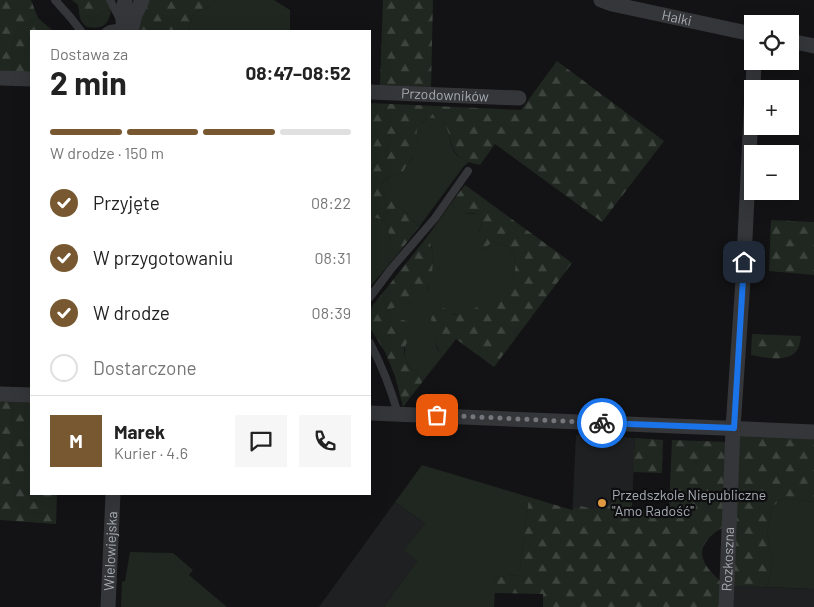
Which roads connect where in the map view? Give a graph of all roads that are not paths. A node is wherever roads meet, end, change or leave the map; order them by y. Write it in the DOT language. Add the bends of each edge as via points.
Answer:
graph roads {
  1 [pos="55,0"];
  2 [pos="110,0"];
  3 [pos="125,0"];
  4 [pos="142,0"];
  5 [pos="601,0"];
  6 [pos="79,30"];
  7 [pos="127,30"];
  8 [pos="744,32"];
  9 [pos="799,43"];
  10 [pos="814,46"];
  11 [pos="1,78"];
  12 [pos="30,79"];
  13 [pos="371,92"];
  14 [pos="519,98"];
  15 [pos="750,135"];
  16 [pos="468,171"];
  17 [pos="371,296"];
  18 [pos="371,345"];
  19 [pos="0,394"];
  20 [pos="30,395"];
  21 [pos="371,413"];
  22 [pos="398,414"];
  23 [pos="734,428"];
  24 [pos="814,432"];
  25 [pos="113,495"];
  26 [pos="108,607"];
  27 [pos="726,607"];
  1 -- 6 [label="lane"];
  2 -- 7 [label="lane"];
  3 -- 7 [label="street" via="123,12"];
  4 -- 7 [label="street"];
  5 -- 8 [label="street, Halki"];
  9 -- 10 [label="street"];
  11 -- 12 [label="street"];
  13 -- 14 [label="street, Przodowników"];
  15 -- 23 [label="street, Rozkoszna"];
  16 -- 17 [label="lane" via="435,218"];
  18 -- 22 [label="lane"];
  19 -- 20 [label="street"];
  21 -- 22 [label="street"];
  22 -- 23 [label="street"];
  23 -- 24 [label="street"];
  23 -- 27 [label="street, Rozkoszna"];
  25 -- 26 [label="street, Wielowiejska"];
}
